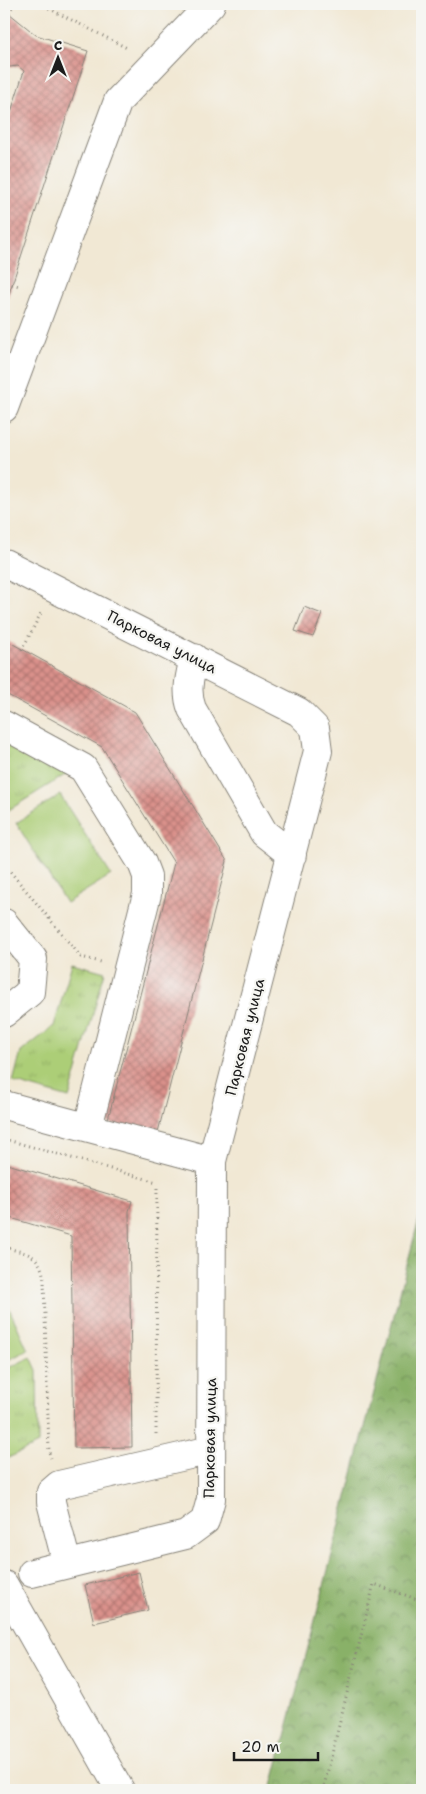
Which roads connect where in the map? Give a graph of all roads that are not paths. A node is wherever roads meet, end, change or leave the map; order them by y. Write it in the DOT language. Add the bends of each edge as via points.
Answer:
graph roads {
  1 [pos="211,4"];
  2 [pos="4,408"];
  3 [pos="4,563"];
  4 [pos="194,658"];
  5 [pos="4,725"];
  6 [pos="292,854"];
  7 [pos="4,923"];
  8 [pos="4,1013"];
  9 [pos="4,1105"];
  10 [pos="88,1127"];
  11 [pos="212,1161"];
  12 [pos="211,1450"];
  13 [pos="67,1564"];
  14 [pos="32,1573"];
  15 [pos="4,1585"];
  16 [pos="120,1790"];
  1 -- 2 [label="street" via="118,101"];
  3 -- 4 [label="street, Парковая улица"];
  4 -- 6 [label="street" via="188,688 192,709 264,833"];
  4 -- 6 [label="street, Парковая улица" via="299,712 315,728 318,751"];
  5 -- 10 [label="street" via="83,768 147,876 147,894"];
  6 -- 11 [label="street, Парковая улица"];
  7 -- 8 [label="street" via="33,959 30,992"];
  9 -- 10 [label="street"];
  10 -- 11 [label="street"];
  11 -- 12 [label="street, Парковая улица"];
  12 -- 13 [label="street, Парковая улица" via="211,1499 205,1522 186,1535"];
  12 -- 13 [label="street" via="60,1485 51,1492"];
  13 -- 14 [label="street, Парковая улица"];
  15 -- 16 [label="street"];
}
